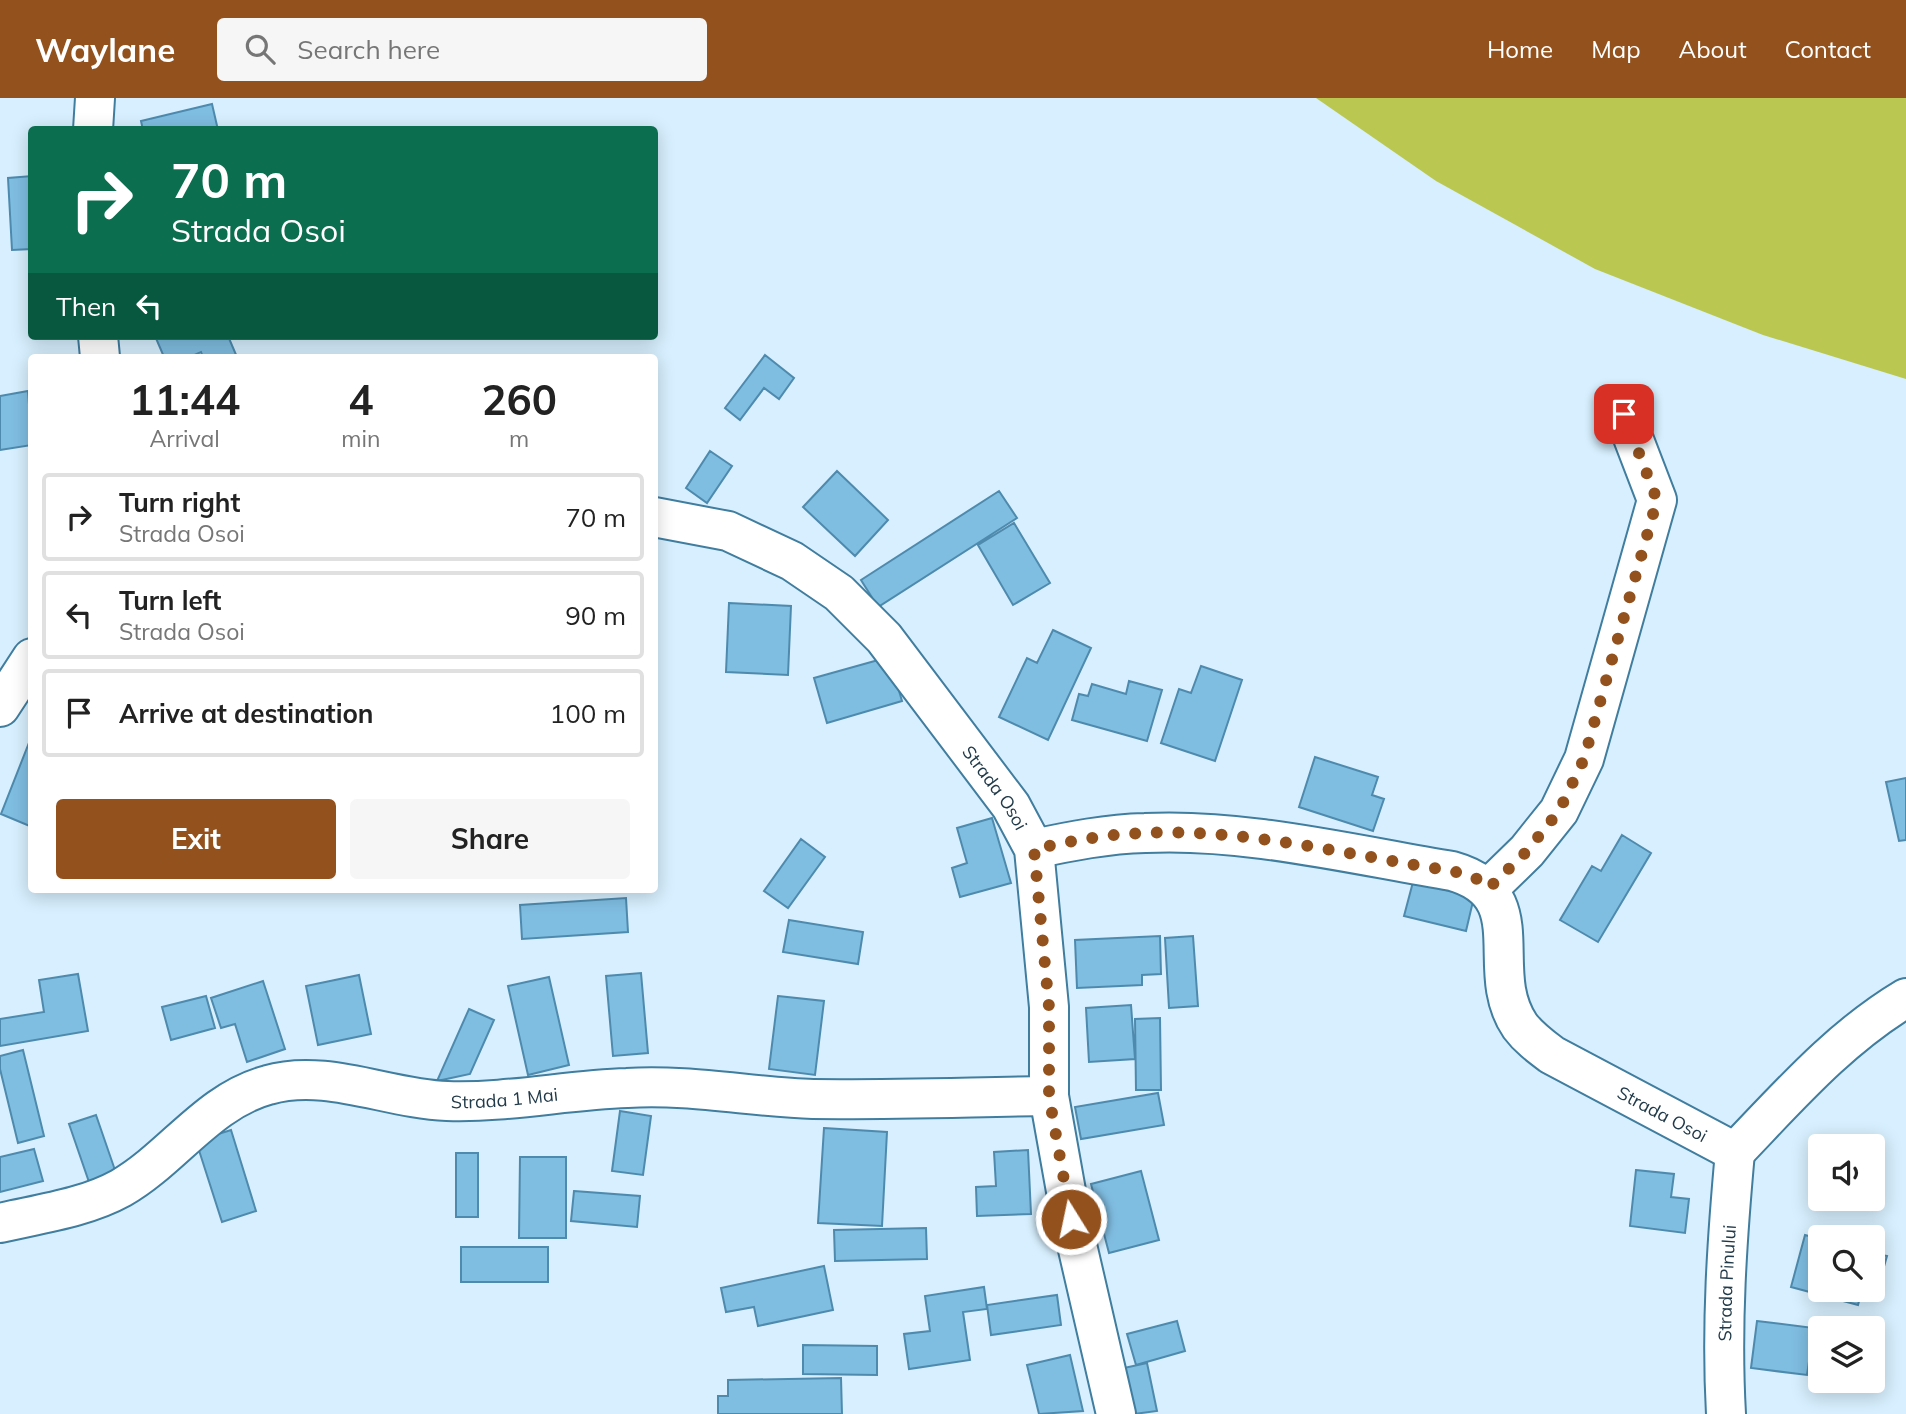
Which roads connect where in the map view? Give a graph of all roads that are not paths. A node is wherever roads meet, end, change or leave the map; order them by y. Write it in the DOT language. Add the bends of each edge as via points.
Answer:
graph roads {
  1 [pos="95,98"];
  2 [pos="93,126"];
  3 [pos="1624,414"];
  4 [pos="658,517"];
  5 [pos="28,664"];
  6 [pos="0,707"];
  7 [pos="1034,849"];
  8 [pos="1489,888"];
  9 [pos="1906,999"];
  10 [pos="1049,1096"];
  11 [pos="1735,1152"];
  12 [pos="0,1223"];
  13 [pos="1116,1414"];
  14 [pos="1726,1414"];
  1 -- 2 [label="street"];
  3 -- 8 [label="street" via="1657,500 1588,746 1559,811"];
  4 -- 7 [label="street, Strada Osoi" via="728,531 792,561 839,593 884,638 1011,806"];
  5 -- 6 [label="street"];
  7 -- 8 [label="street, Strada Osoi" via="1088,837 1147,833 1241,838 1452,871 1474,877"];
  7 -- 10 [label="street" via="1049,1007"];
  8 -- 11 [label="street, Strada Osoi" via="1498,903 1506,989 1531,1040"];
  9 -- 11 [label="street" via="1826,1058"];
  10 -- 12 [label="street, Strada 1 Mai" via="812,1099 627,1087 473,1102 303,1080 270,1084 219,1108 120,1189"];
  10 -- 13 [label="street" via="1071,1219"];
  11 -- 14 [label="street, Strada Pinului" via="1725,1290"];
}
